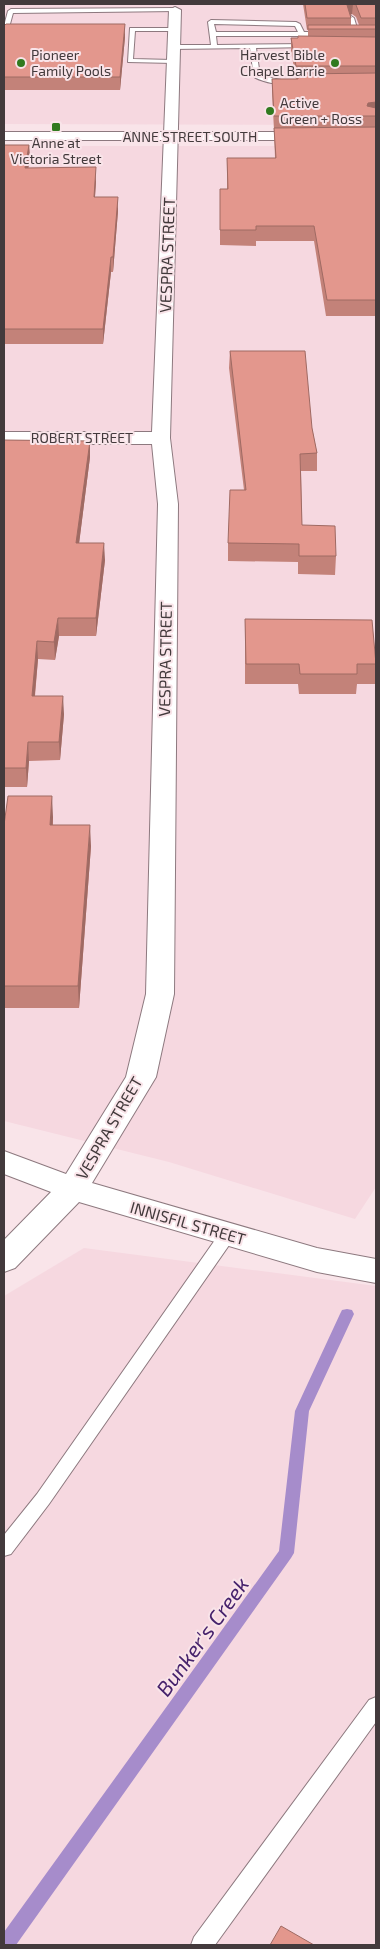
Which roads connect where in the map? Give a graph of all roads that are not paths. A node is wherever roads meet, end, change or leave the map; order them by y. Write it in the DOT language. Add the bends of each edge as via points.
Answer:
graph roads {
  1 [pos="174,10"];
  2 [pos="351,18"];
  3 [pos="173,29"];
  4 [pos="213,34"];
  5 [pos="302,34"];
  6 [pos="329,34"];
  7 [pos="348,34"];
  8 [pos="357,34"];
  9 [pos="366,34"];
  10 [pos="4,35"];
  11 [pos="214,45"];
  12 [pos="253,45"];
  13 [pos="319,46"];
  14 [pos="172,47"];
  15 [pos="172,62"];
  16 [pos="300,82"];
  17 [pos="4,136"];
  18 [pos="376,136"];
  19 [pos="171,137"];
  20 [pos="4,438"];
  21 [pos="161,438"];
  22 [pos="4,1162"];
  23 [pos="73,1189"];
  24 [pos="228,1234"];
  25 [pos="4,1260"];
  26 [pos="376,1271"];
  27 [pos="4,1548"];
  28 [pos="376,1706"];
  29 [pos="202,1945"];
  1 -- 3 [label="street, VESPRA STREET"];
  1 -- 10 [label="lane" via="125,13 11,11"];
  2 -- 8 [label="lane"];
  3 -- 14 [label="street, VESPRA STREET"];
  3 -- 15 [label="lane" via="130,27 130,61"];
  4 -- 5 [label="lane"];
  4 -- 5 [label="lane" via="211,22 296,24"];
  4 -- 11 [label="lane"];
  5 -- 6 [label="lane"];
  7 -- 8 [label="lane"];
  8 -- 9 [label="lane"];
  11 -- 12 [label="lane"];
  11 -- 14 [label="lane"];
  12 -- 13 [label="lane"];
  12 -- 16 [label="lane" via="257,77"];
  14 -- 15 [label="street, VESPRA STREET"];
  15 -- 19 [label="street, VESPRA STREET"];
  17 -- 19 [label="street, ANNE STREET SOUTH"];
  18 -- 19 [label="street, ANNE STREET SOUTH"];
  19 -- 21 [label="street, VESPRA STREET"];
  20 -- 21 [label="street, ROBERT STREET"];
  21 -- 23 [label="street, VESPRA STREET" via="168,504 160,994 141,1077"];
  22 -- 23 [label="street, INNISFIL STREET"];
  23 -- 24 [label="street, INNISFIL STREET"];
  23 -- 25 [label="street, VESPRA STREET"];
  24 -- 26 [label="street, INNISFIL STREET" via="317,1260"];
  24 -- 27 [label="lane" via="43,1499"];
  28 -- 29 [label="lane"];
}
